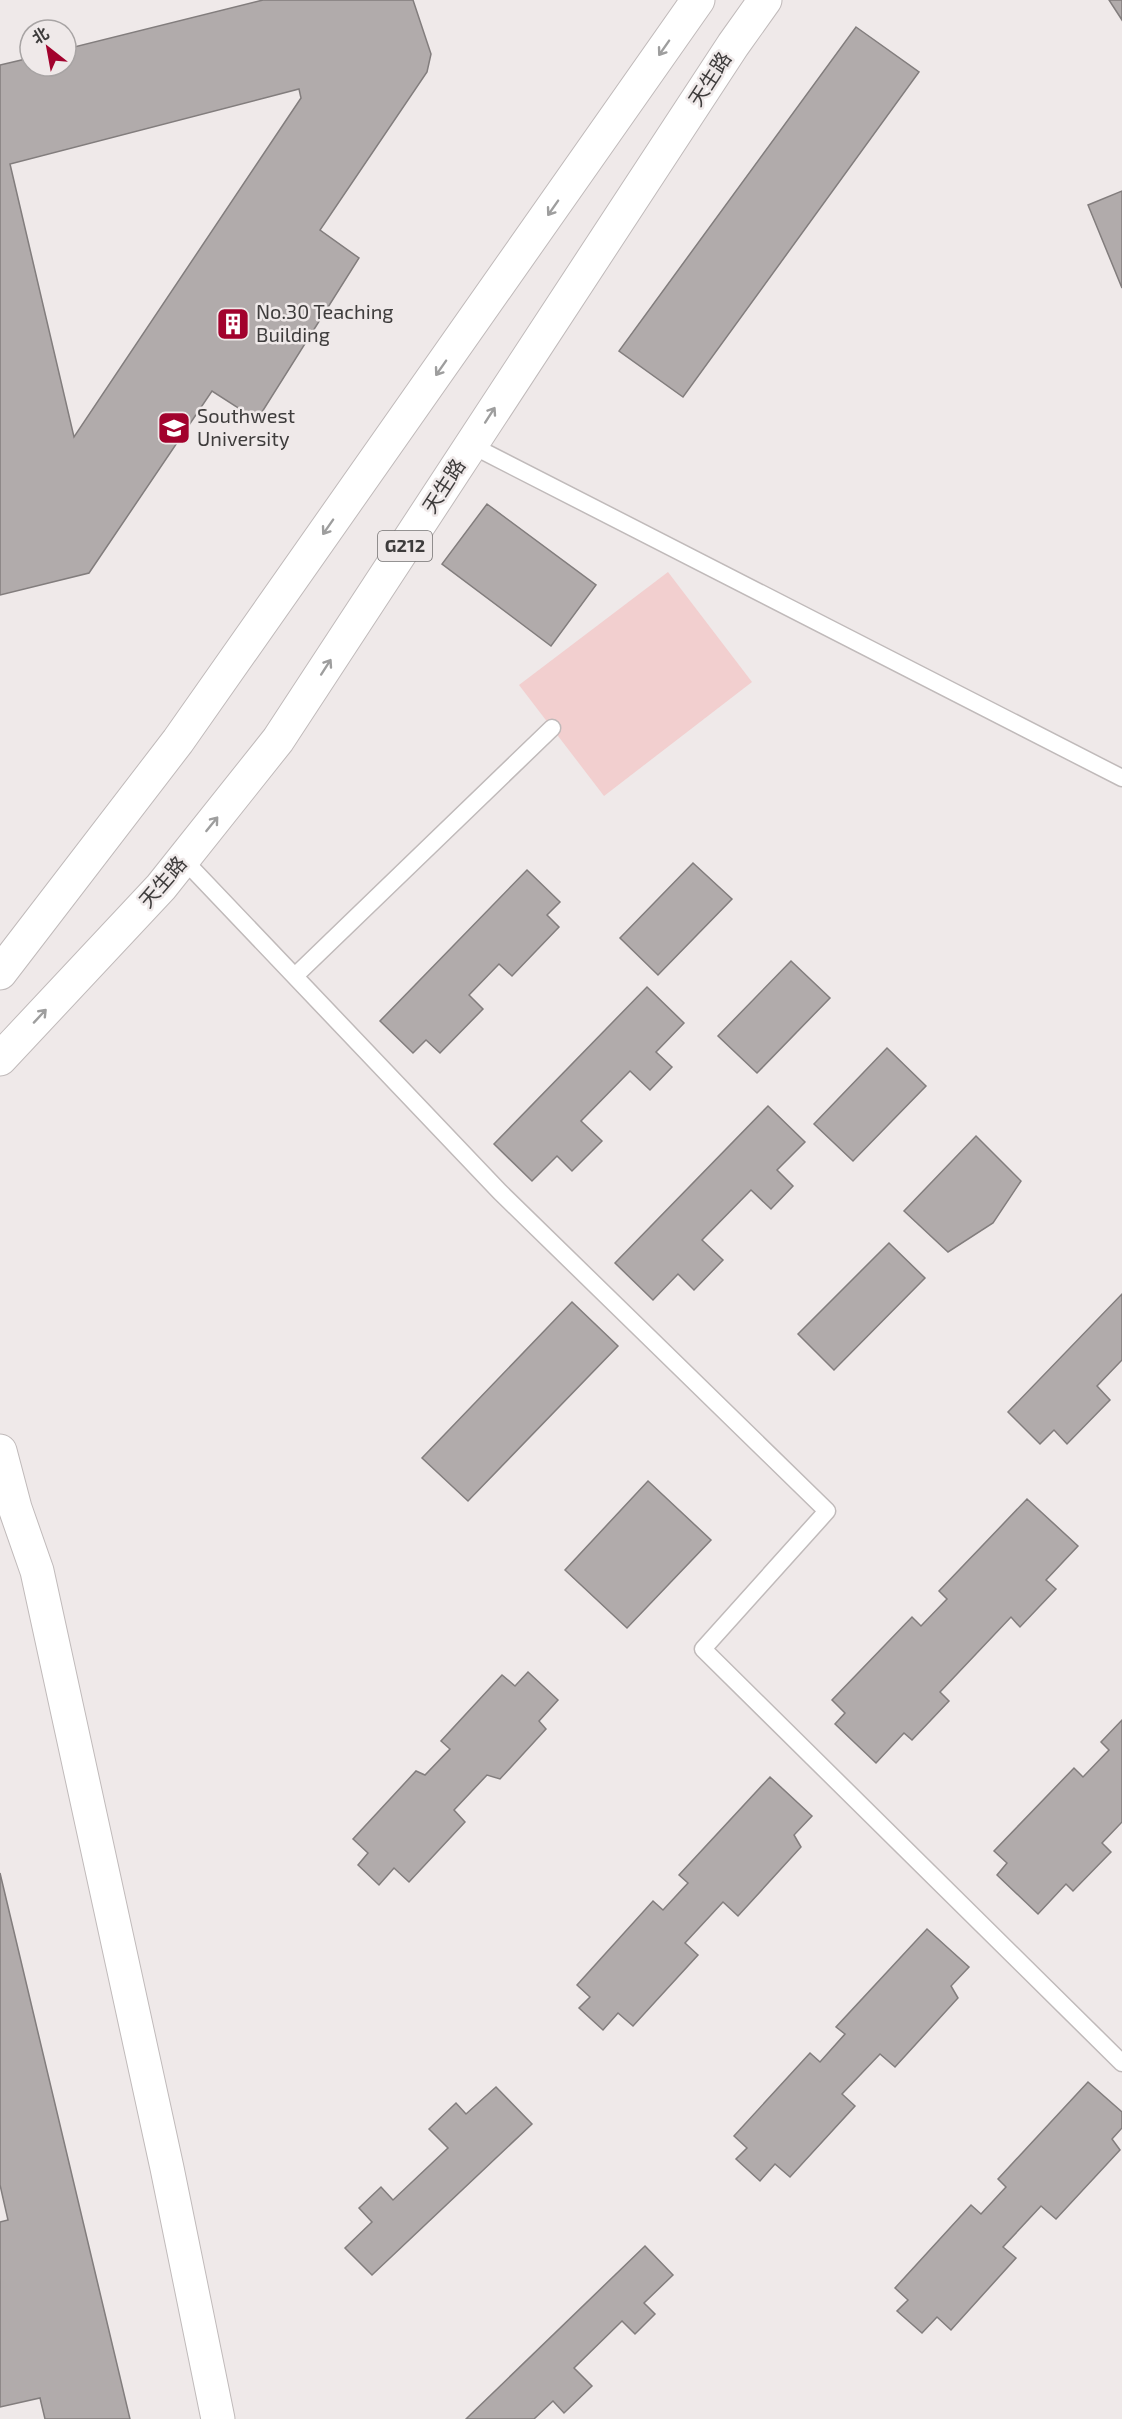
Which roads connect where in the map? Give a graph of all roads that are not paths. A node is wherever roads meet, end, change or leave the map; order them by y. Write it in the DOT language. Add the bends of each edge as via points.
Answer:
graph roads {
  1 [pos="698,0"];
  2 [pos="765,0"];
  3 [pos="471,445"];
  4 [pos="552,728"];
  5 [pos="1122,778"];
  6 [pos="183,859"];
  7 [pos="0,973"];
  8 [pos="294,976"];
  9 [pos="0,1059"];
  10 [pos="0,1451"];
  11 [pos="1122,2063"];
  12 [pos="218,2419"];
  1 -- 7 [label="main road, one-way" via="178,741"];
  3 -- 2 [label="main road, 天生路 / G212, one-way"];
  3 -- 5 [label="lane"];
  6 -- 3 [label="main road, 天生路 / G212, one-way" via="278,740"];
  4 -- 8 [label="lane"];
  6 -- 8 [label="lane"];
  9 -- 6 [label="main road, 天生路 / G212, one-way" via="162,887"];
  8 -- 11 [label="lane" via="500,1192 827,1511 703,1649"];
  10 -- 12 [label="main road" via="36,1571"];
}
